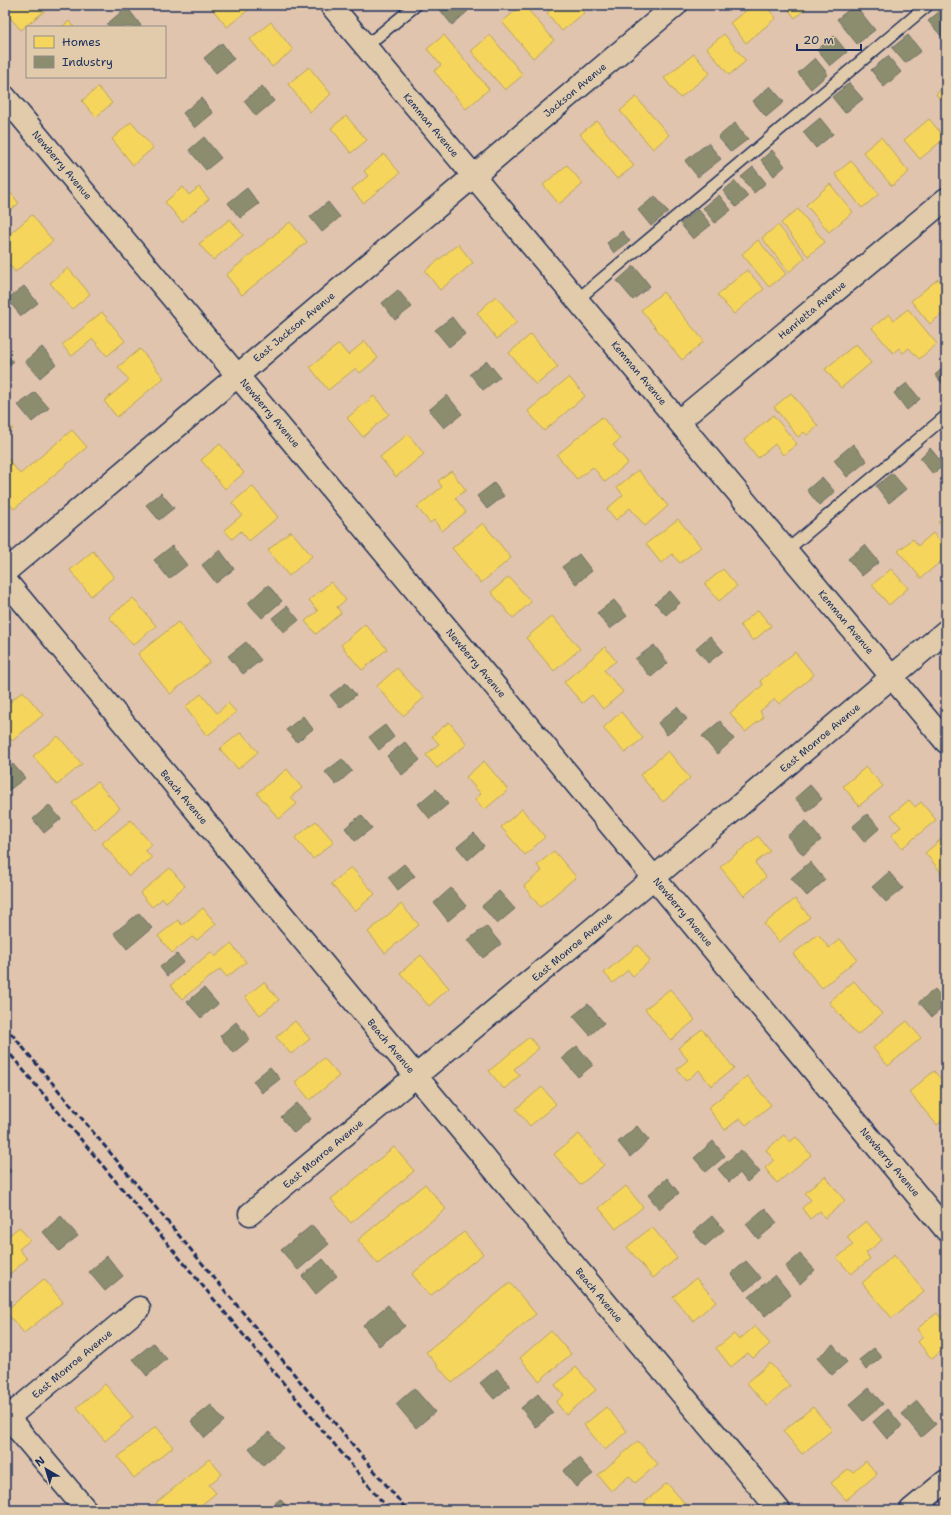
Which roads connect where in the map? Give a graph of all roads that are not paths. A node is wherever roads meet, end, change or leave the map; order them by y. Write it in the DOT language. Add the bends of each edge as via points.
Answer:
graph roads {
  1 [pos="331,5"];
  2 [pos="416,5"];
  3 [pos="676,5"];
  4 [pos="928,5"];
  5 [pos="366,46"];
  6 [pos="5,97"];
  7 [pos="474,176"];
  8 [pos="946,199"];
  9 [pos="578,299"];
  10 [pos="238,375"];
  11 [pos="946,416"];
  12 [pos="679,421"];
  13 [pos="787,550"];
  14 [pos="5,572"];
  15 [pos="5,580"];
  16 [pos="946,631"];
  17 [pos="892,677"];
  18 [pos="946,742"];
  19 [pos="654,878"];
  20 [pos="416,1076"];
  21 [pos="250,1214"];
  22 [pos="946,1230"];
  23 [pos="139,1308"];
  24 [pos="6,1418"];
  25 [pos="946,1481"];
  26 [pos="86,1510"];
  27 [pos="779,1510"];
  28 [pos="911,1510"];
  1 -- 5 [label="street, Kemman Avenue"];
  2 -- 5 [label="lane"];
  3 -- 7 [label="street, Jackson Avenue"];
  4 -- 9 [label="lane"];
  5 -- 7 [label="street, Kemman Avenue"];
  6 -- 10 [label="street, Newberry Avenue"];
  7 -- 9 [label="street, Kemman Avenue"];
  7 -- 10 [label="street, East Jackson Avenue"];
  8 -- 12 [label="street, Henrietta Avenue"];
  9 -- 12 [label="street, Kemman Avenue"];
  10 -- 14 [label="street, East Jackson Avenue"];
  10 -- 19 [label="street, Newberry Avenue"];
  11 -- 13 [label="lane"];
  12 -- 13 [label="street, Kemman Avenue"];
  13 -- 17 [label="street, Kemman Avenue"];
  15 -- 20 [label="street, Beach Avenue"];
  16 -- 17 [label="street, East Monroe Avenue"];
  17 -- 18 [label="street, Kemman Avenue"];
  17 -- 19 [label="street, East Monroe Avenue"];
  19 -- 20 [label="street, East Monroe Avenue"];
  19 -- 22 [label="street, Newberry Avenue"];
  20 -- 21 [label="street, East Monroe Avenue"];
  20 -- 27 [label="street, Beach Avenue"];
  23 -- 24 [label="street, East Monroe Avenue"];
  24 -- 26 [label="street"];
  25 -- 28 [label="street"];
}
